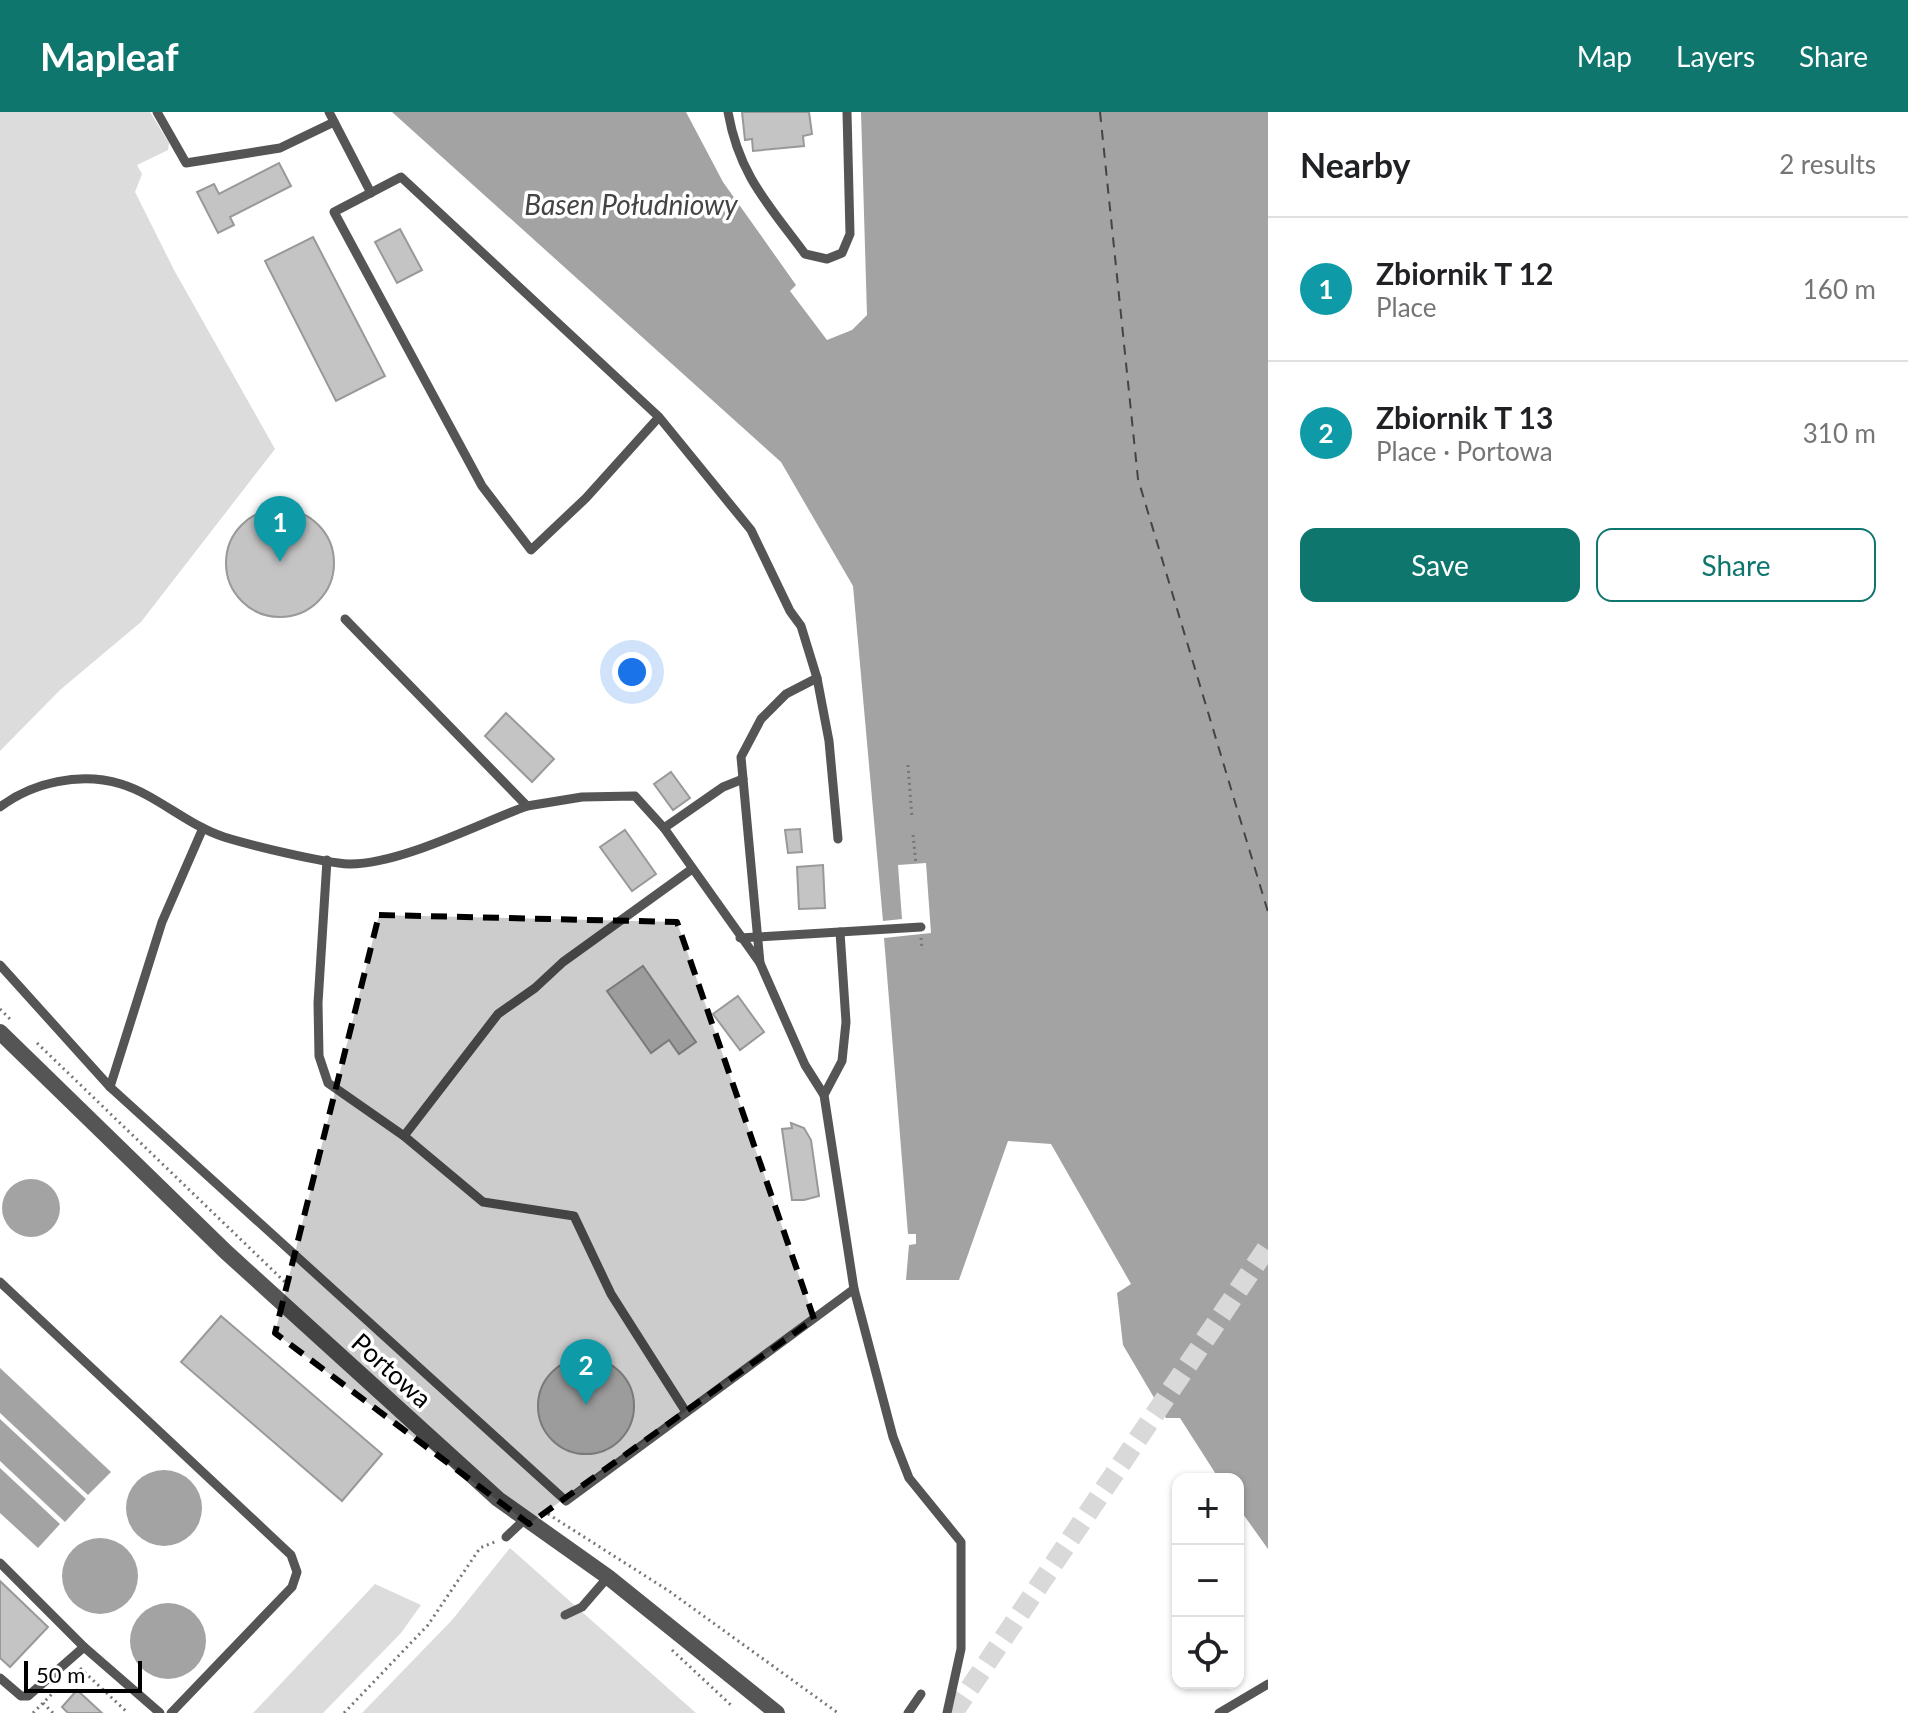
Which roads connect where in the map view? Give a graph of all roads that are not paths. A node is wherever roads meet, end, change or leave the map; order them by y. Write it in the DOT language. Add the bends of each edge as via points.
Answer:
graph roads {
  1 [pos="157,112"];
  2 [pos="728,112"];
  3 [pos="847,112"];
  4 [pos="332,117"];
  5 [pos="371,193"];
  6 [pos="659,417"];
  7 [pos="345,619"];
  8 [pos="817,678"];
  9 [pos="743,779"];
  10 [pos="527,806"];
  11 [pos="0,807"];
  12 [pos="203,828"];
  13 [pos="664,828"];
  14 [pos="838,839"];
  15 [pos="327,860"];
  16 [pos="692,869"];
  17 [pos="920,930"];
  18 [pos="840,932"];
  19 [pos="759,937"];
  20 [pos="740,938"];
  21 [pos="760,963"];
  22 [pos="0,965"];
  23 [pos="0,1032"];
  24 [pos="110,1087"];
  25 [pos="824,1095"];
  26 [pos="404,1136"];
  27 [pos="0,1282"];
  28 [pos="854,1289"];
  29 [pos="686,1412"];
  30 [pos="524,1520"];
  31 [pos="506,1537"];
  32 [pos="0,1563"];
  33 [pos="608,1577"];
  34 [pos="565,1615"];
  35 [pos="84,1647"];
  36 [pos="0,1678"];
  37 [pos="1268,1684"];
  38 [pos="921,1694"];
  39 [pos="160,1713"];
  40 [pos="171,1713"];
  41 [pos="777,1713"];
  42 [pos="908,1713"];
  43 [pos="947,1713"];
  44 [pos="1219,1713"];
  1 -- 4 [label="lane" via="186,163 280,148"];
  2 -- 3 [label="lane" via="735,148 750,179 805,254 827,259 842,253 850,234"];
  4 -- 5 [label="lane"];
  5 -- 6 [label="lane" via="401,177"];
  5 -- 6 [label="lane" via="334,212 482,486 531,550"];
  6 -- 8 [label="lane" via="751,530 801,626"];
  7 -- 10 [label="lane"];
  8 -- 9 [label="lane" via="786,694 761,719 741,757"];
  8 -- 14 [label="lane"];
  9 -- 13 [label="lane"];
  9 -- 19 [label="lane"];
  10 -- 13 [label="lane" via="635,796"];
  10 -- 15 [label="lane" via="367,863"];
  11 -- 12 [label="lane" via="38,785 84,780 121,785"];
  12 -- 15 [label="lane"];
  12 -- 24 [label="lane" via="162,922"];
  13 -- 16 [label="lane"];
  15 -- 26 [label="lane" via="318,1003 322,1071 328,1083"];
  16 -- 20 [label="lane"];
  16 -- 26 [label="lane" via="498,1014"];
  17 -- 18 [label="lane"];
  18 -- 19 [label="lane"];
  18 -- 25 [label="lane" via="846,1022 842,1061"];
  19 -- 20 [label="lane"];
  19 -- 21 [label="lane"];
  20 -- 21 [label="lane"];
  21 -- 25 [label="lane" via="805,1065"];
  22 -- 24 [label="lane"];
  23 -- 30 [label="street, Portowa" via="226,1252"];
  24 -- 29 [label="lane" via="566,1501"];
  25 -- 28 [label="lane"];
  26 -- 29 [label="lane" via="483,1202 574,1216 611,1294"];
  27 -- 40 [label="lane" via="291,1555 297,1572 292,1587"];
  28 -- 29 [label="lane"];
  28 -- 43 [label="lane" via="909,1478 961,1542 961,1649"];
  30 -- 31 [label="lane"];
  30 -- 33 [label="street, Portowa"];
  32 -- 35 [label="lane"];
  33 -- 34 [label="lane" via="582,1607"];
  33 -- 41 [label="street, Portowa"];
  35 -- 36 [label="lane" via="28,1696"];
  35 -- 39 [label="lane"];
  37 -- 44 [label="lane"];
  38 -- 42 [label="lane"];
}
